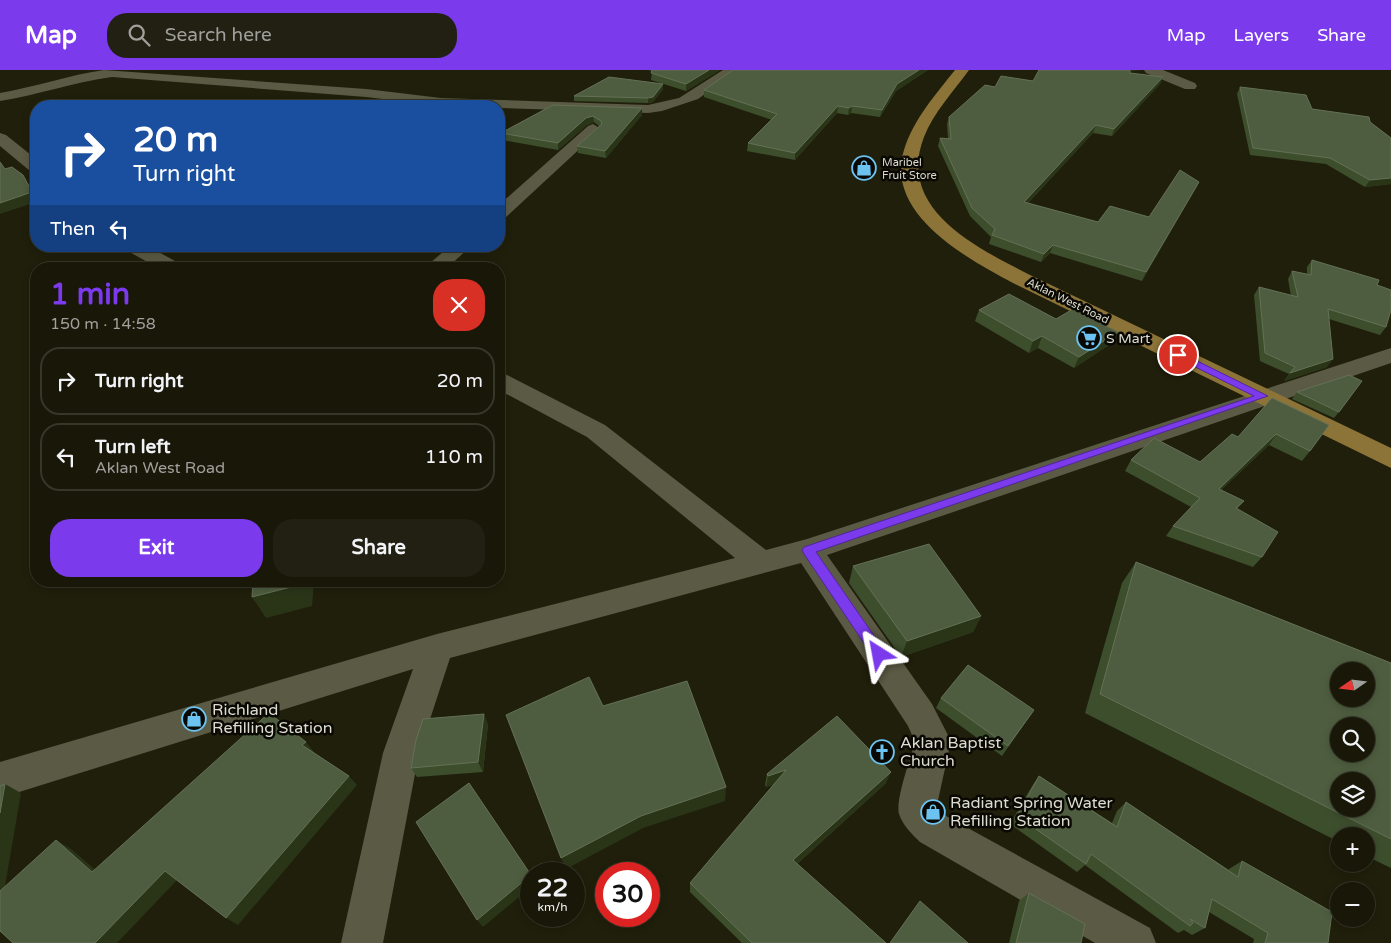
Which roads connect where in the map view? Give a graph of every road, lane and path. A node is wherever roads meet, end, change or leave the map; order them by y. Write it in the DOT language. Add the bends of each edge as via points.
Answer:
graph roads {
  1 [pos="732,70"];
  2 [pos="962,70"];
  3 [pos="1151,70"];
  4 [pos="1190,86"];
  5 [pos="2,99"];
  6 [pos="424,100"];
  7 [pos="505,104"];
  8 [pos="594,129"];
  9 [pos="0,138"];
  10 [pos="30,162"];
  11 [pos="505,209"];
  12 [pos="144,252"];
  13 [pos="454,252"];
  14 [pos="162,262"];
  15 [pos="442,262"];
  16 [pos="1391,355"];
  17 [pos="505,383"];
  18 [pos="1263,396"];
  19 [pos="1391,459"];
  20 [pos="808,550"];
  21 [pos="762,563"];
  22 [pos="437,648"];
  23 [pos="0,780"];
  24 [pos="362,943"];
  25 [pos="1134,943"];
  1 -- 7 [label="street" via="686,102 672,107"];
  2 -- 18 [label="main road, Aklan West Road" via="910,150 910,178 914,193 927,214 946,233 1009,271"];
  3 -- 4 [label="street"];
  5 -- 6 [label="street" via="83,77 112,73"];
  8 -- 11 [label="street"];
  9 -- 10 [label="street"];
  12 -- 14 [label="street"];
  13 -- 15 [label="street"];
  16 -- 18 [label="street"];
  17 -- 21 [label="street" via="596,431"];
  18 -- 19 [label="main road, Aklan West Road"];
  18 -- 20 [label="street"];
  20 -- 21 [label="street"];
  20 -- 25 [label="street" via="920,715 933,741 917,812 933,829"];
  21 -- 22 [label="street"];
  22 -- 23 [label="street"];
  22 -- 24 [label="street" via="401,753"];
}
